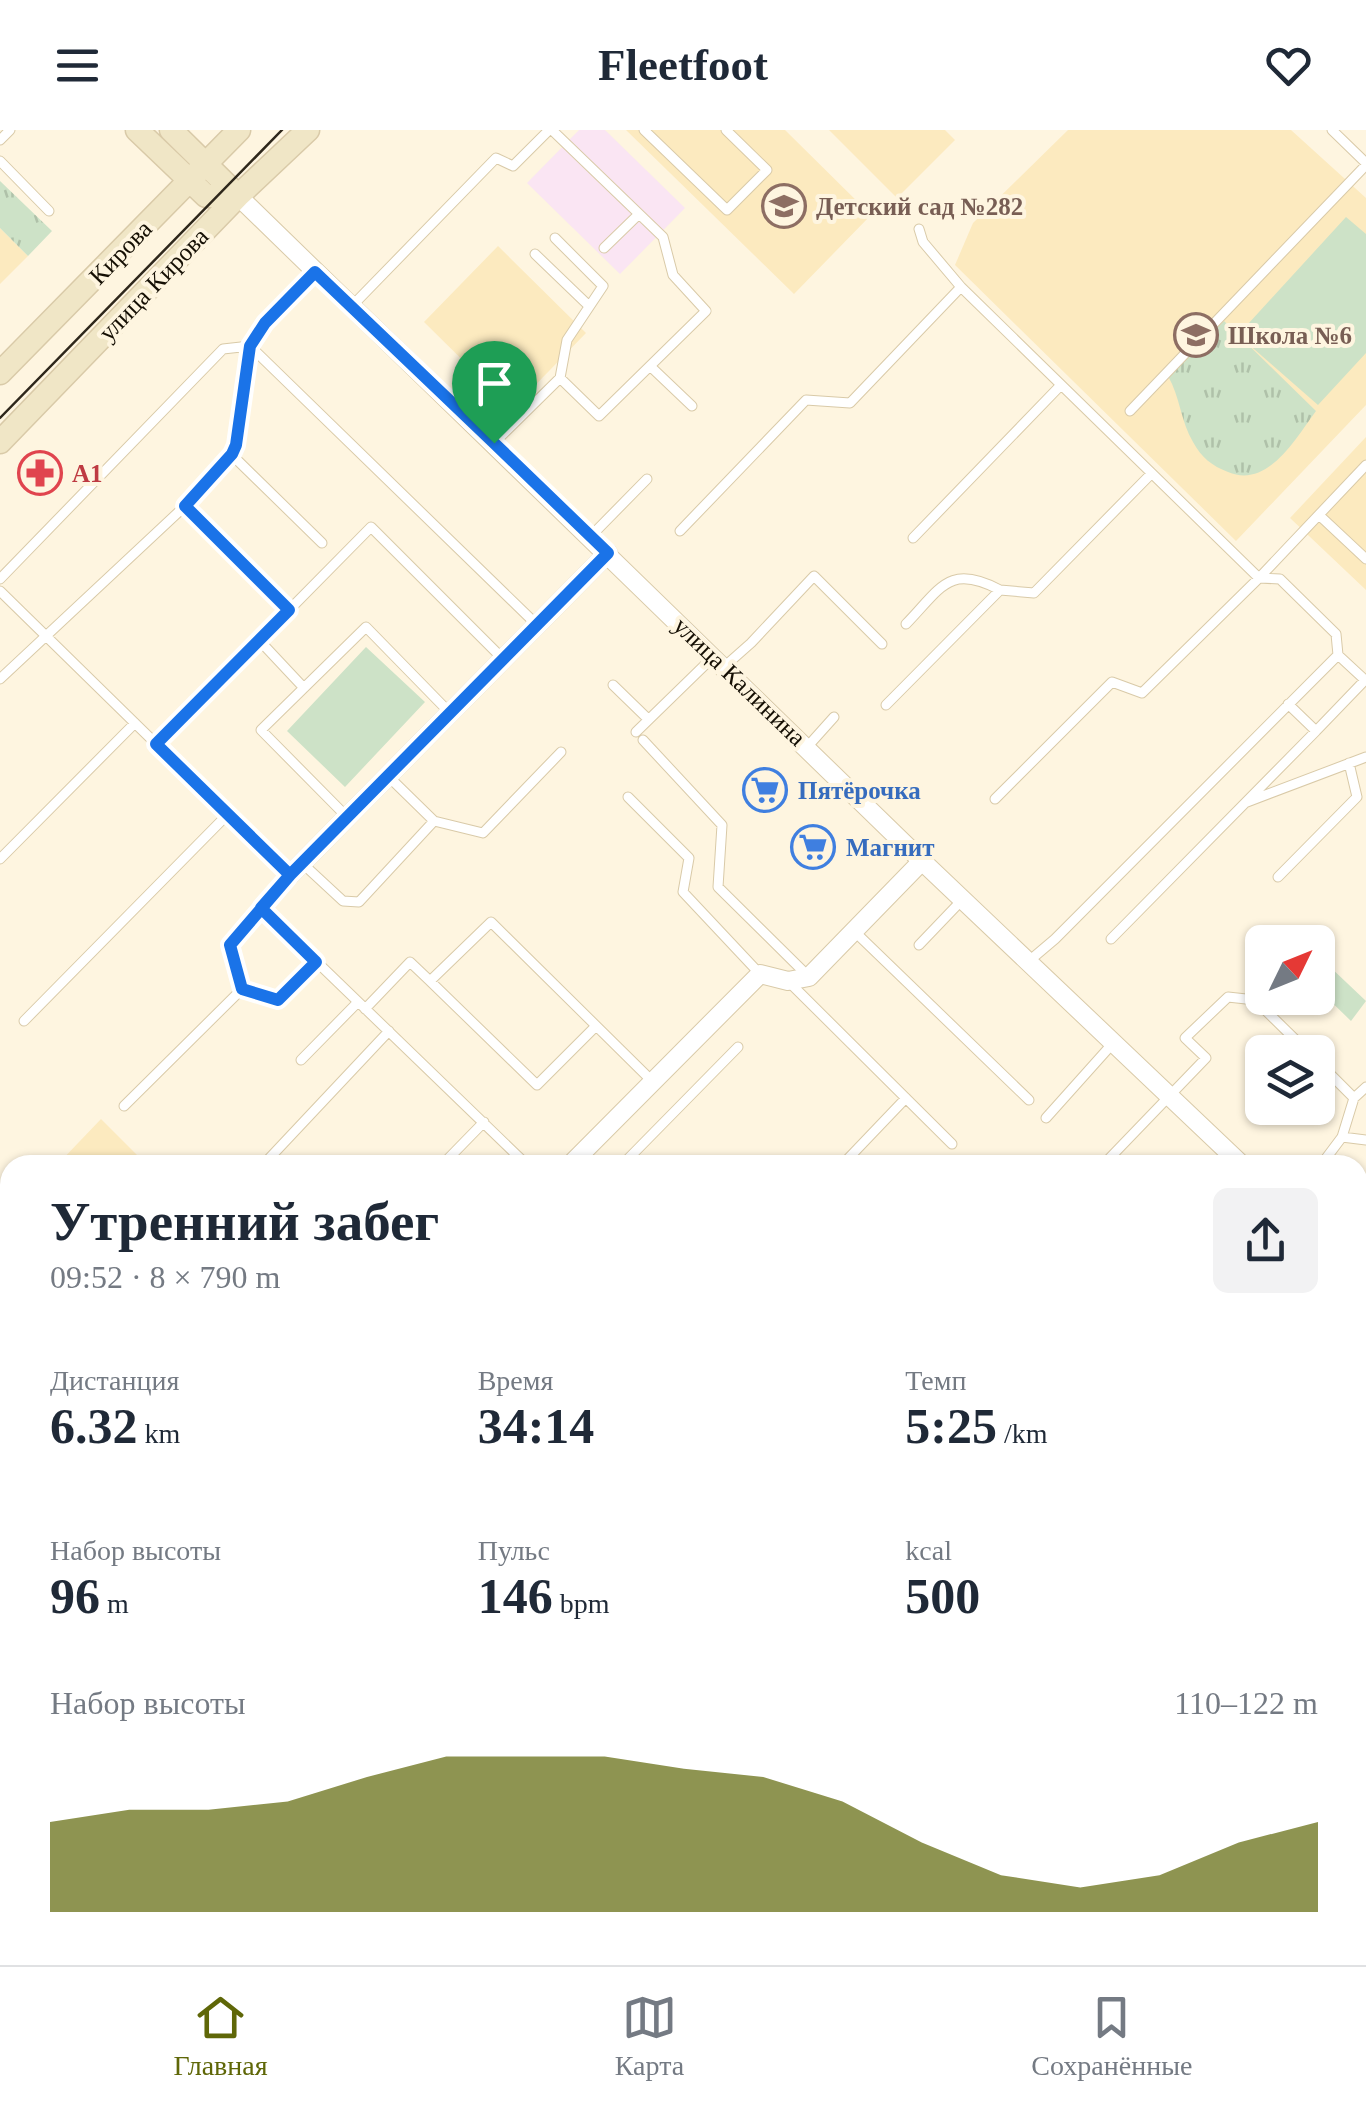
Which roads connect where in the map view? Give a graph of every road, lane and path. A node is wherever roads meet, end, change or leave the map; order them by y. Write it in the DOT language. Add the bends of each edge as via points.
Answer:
graph roads {
  1 [pos="10,130"];
  2 [pos="138,130"];
  3 [pos="172,130"];
  4 [pos="239,130"];
  5 [pos="308,130"];
  6 [pos="551,130"];
  7 [pos="644,130"];
  8 [pos="726,130"];
  9 [pos="1332,130"];
  10 [pos="0,140"];
  11 [pos="0,161"];
  12 [pos="206,164"];
  13 [pos="1366,164"];
  14 [pos="188,182"];
  15 [pos="238,196"];
  16 [pos="49,211"];
  17 [pos="639,214"];
  18 [pos="919,229"];
  19 [pos="555,238"];
  20 [pos="604,248"];
  21 [pos="534,254"];
  22 [pos="315,272"];
  23 [pos="961,288"];
  24 [pos="588,305"];
  25 [pos="350,307"];
  26 [pos="250,346"];
  27 [pos="650,366"];
  28 [pos="0,374"];
  29 [pos="560,378"];
  30 [pos="1060,386"];
  31 [pos="692,406"];
  32 [pos="1130,411"];
  33 [pos="0,442"];
  34 [pos="494,443"];
  35 [pos="232,454"];
  36 [pos="1366,465"];
  37 [pos="1151,474"];
  38 [pos="648,478"];
  39 [pos="185,506"];
  40 [pos="1319,516"];
  41 [pos="680,531"];
  42 [pos="591,536"];
  43 [pos="913,538"];
  44 [pos="322,543"];
  45 [pos="608,553"];
  46 [pos="1366,559"];
  47 [pos="1259,578"];
  48 [pos="0,579"];
  49 [pos="1000,590"];
  50 [pos="0,591"];
  51 [pos="289,610"];
  52 [pos="537,624"];
  53 [pos="906,624"];
  54 [pos="45,635"];
  55 [pos="259,640"];
  56 [pos="882,644"];
  57 [pos="1338,654"];
  58 [pos="503,658"];
  59 [pos="719,661"];
  60 [pos="0,680"];
  61 [pos="1366,680"];
  62 [pos="613,685"];
  63 [pos="304,688"];
  64 [pos="1288,704"];
  65 [pos="886,705"];
  66 [pos="450,713"];
  67 [pos="834,718"];
  68 [pos="648,719"];
  69 [pos="135,723"];
  70 [pos="1316,730"];
  71 [pos="156,744"];
  72 [pos="808,746"];
  73 [pos="561,752"];
  74 [pos="1366,757"];
  75 [pos="1350,763"];
  76 [pos="388,776"];
  77 [pos="628,797"];
  78 [pos="994,799"];
  79 [pos="1242,804"];
  80 [pos="228,814"];
  81 [pos="347,817"];
  82 [pos="434,822"];
  83 [pos="0,860"];
  84 [pos="922,860"];
  85 [pos="296,869"];
  86 [pos="1278,877"];
  87 [pos="963,899"];
  88 [pos="261,908"];
  89 [pos="854,931"];
  90 [pos="1111,939"];
  91 [pos="919,945"];
  92 [pos="1029,961"];
  93 [pos="316,962"];
  94 [pos="760,974"];
  95 [pos="809,977"];
  96 [pos="430,981"];
  97 [pos="788,981"];
  98 [pos="242,989"];
  99 [pos="361,1005"];
  100 [pos="24,1020"];
  101 [pos="596,1026"];
  102 [pos="389,1032"];
  103 [pos="1291,1035"];
  104 [pos="1114,1042"];
  105 [pos="738,1047"];
  106 [pos="301,1060"];
  107 [pos="1335,1079"];
  108 [pos="652,1082"];
  109 [pos="1366,1086"];
  110 [pos="1169,1095"];
  111 [pos="906,1098"];
  112 [pos="1354,1098"];
  113 [pos="1028,1100"];
  114 [pos="124,1106"];
  115 [pos="1046,1118"];
  116 [pos="484,1122"];
  117 [pos="1342,1137"];
  118 [pos="1366,1140"];
  119 [pos="952,1144"];
  120 [pos="272,1155"];
  121 [pos="452,1155"];
  122 [pos="518,1155"];
  123 [pos="580,1155"];
  124 [pos="632,1155"];
  125 [pos="852,1155"];
  126 [pos="1113,1155"];
  127 [pos="1232,1155"];
  128 [pos="1329,1155"];
  1 -- 10 [label="lane"];
  2 -- 14 [label="main road"];
  3 -- 12 [label="main road, улица Калинина"];
  4 -- 12 [label="main road, Кирова"];
  5 -- 15 [label="main road, улица Кирова"];
  6 -- 17 [label="lane"];
  6 -- 25 [label="lane" via="513,166 496,158"];
  7 -- 8 [label="lane" via="727,210 767,170"];
  9 -- 13 [label="lane"];
  11 -- 16 [label="lane"];
  12 -- 14 [label="main road, Кирова"];
  12 -- 15 [label="main road, улица Калинина"];
  13 -- 32 [label="lane"];
  14 -- 15 [label="main road" via="206,196"];
  14 -- 28 [label="main road, Кирова"];
  15 -- 22 [label="street, улица Калинина"];
  15 -- 33 [label="main road, улица Кирова"];
  17 -- 20 [label="lane"];
  17 -- 27 [label="lane" via="663,237 673,275 706,311"];
  18 -- 23 [label="lane"];
  19 -- 24 [label="lane" via="602,286"];
  21 -- 24 [label="lane"];
  22 -- 25 [label="street, улица Калинина"];
  22 -- 26 [label="lane"];
  23 -- 30 [label="lane"];
  23 -- 41 [label="lane" via="850,403 806,400"];
  24 -- 29 [label="lane" via="567,340"];
  25 -- 34 [label="street, улица Калинина"];
  26 -- 35 [label="lane"];
  26 -- 48 [label="lane" via="223,348"];
  26 -- 52 [label="lane"];
  27 -- 29 [label="lane" via="599,416"];
  27 -- 31 [label="lane"];
  29 -- 34 [label="lane"];
  30 -- 37 [label="lane"];
  30 -- 43 [label="lane"];
  34 -- 42 [label="street, улица Калинина"];
  35 -- 39 [label="lane"];
  35 -- 44 [label="lane"];
  36 -- 40 [label="lane"];
  37 -- 47 [label="lane"];
  37 -- 49 [label="lane" via="1034,594"];
  38 -- 42 [label="lane"];
  39 -- 51 [label="lane"];
  39 -- 54 [label="lane"];
  40 -- 46 [label="lane"];
  40 -- 47 [label="lane"];
  42 -- 45 [label="street, улица Калинина"];
  45 -- 52 [label="street"];
  45 -- 59 [label="street, улица Калинина"];
  47 -- 57 [label="lane" via="1280,580 1336,634"];
  47 -- 78 [label="lane" via="1142,693 1112,682"];
  49 -- 53 [label="lane" via="974,576 953,580"];
  49 -- 65 [label="lane"];
  50 -- 54 [label="lane"];
  51 -- 55 [label="lane"];
  51 -- 58 [label="lane" via="371,528"];
  52 -- 58 [label="street"];
  54 -- 60 [label="lane"];
  54 -- 69 [label="lane"];
  55 -- 63 [label="lane"];
  55 -- 71 [label="lane"];
  56 -- 59 [label="lane" via="814,576 751,643"];
  57 -- 61 [label="lane"];
  57 -- 64 [label="lane"];
  58 -- 66 [label="street"];
  59 -- 68 [label="lane"];
  59 -- 72 [label="street, улица Калинина"];
  61 -- 70 [label="lane"];
  62 -- 68 [label="lane"];
  63 -- 66 [label="lane" via="366,627"];
  63 -- 81 [label="lane" via="261,730"];
  64 -- 70 [label="lane"];
  64 -- 92 [label="lane"];
  66 -- 76 [label="street"];
  67 -- 72 [label="lane"];
  68 -- 95 [label="lane" via="639,736 722,825 718,887"];
  69 -- 71 [label="lane"];
  69 -- 83 [label="lane"];
  70 -- 79 [label="lane"];
  71 -- 80 [label="lane"];
  72 -- 84 [label="street, улица Калинина"];
  73 -- 82 [label="lane" via="483,833"];
  74 -- 75 [label="lane"];
  75 -- 79 [label="lane"];
  75 -- 86 [label="lane" via="1357,797"];
  76 -- 81 [label="street"];
  76 -- 82 [label="lane"];
  77 -- 94 [label="lane" via="689,858 683,892"];
  79 -- 90 [label="lane"];
  80 -- 85 [label="lane"];
  80 -- 100 [label="lane"];
  81 -- 85 [label="street"];
  82 -- 85 [label="lane" via="359,902 343,901"];
  84 -- 87 [label="street, улица Калинина"];
  84 -- 89 [label="street"];
  85 -- 88 [label="lane"];
  87 -- 91 [label="lane"];
  87 -- 92 [label="street, улица Калинина"];
  88 -- 93 [label="lane"];
  88 -- 98 [label="lane" via="230,945"];
  89 -- 95 [label="street"];
  89 -- 113 [label="lane"];
  92 -- 104 [label="street, улица Калинина"];
  93 -- 98 [label="lane" via="278,1000"];
  93 -- 99 [label="lane"];
  94 -- 97 [label="street"];
  94 -- 108 [label="street"];
  95 -- 97 [label="street"];
  96 -- 99 [label="lane" via="410,962"];
  96 -- 101 [label="lane" via="536,1085"];
  96 -- 101 [label="lane" via="491,922"];
  97 -- 111 [label="lane"];
  98 -- 114 [label="lane"];
  99 -- 102 [label="lane"];
  99 -- 106 [label="lane"];
  101 -- 108 [label="lane"];
  102 -- 116 [label="lane"];
  102 -- 120 [label="lane"];
  103 -- 110 [label="lane" via="1255,1000 1228,997 1185,1038 1206,1058"];
  104 -- 110 [label="street, улица Калинина"];
  104 -- 115 [label="lane"];
  105 -- 124 [label="lane"];
  107 -- 112 [label="lane"];
  108 -- 123 [label="street"];
  109 -- 112 [label="lane"];
  110 -- 126 [label="lane"];
  110 -- 127 [label="street, улица Калинина"];
  111 -- 119 [label="lane"];
  111 -- 125 [label="lane"];
  112 -- 117 [label="lane"];
  116 -- 121 [label="lane"];
  116 -- 122 [label="lane"];
  117 -- 118 [label="lane"];
  117 -- 128 [label="lane"];
}
